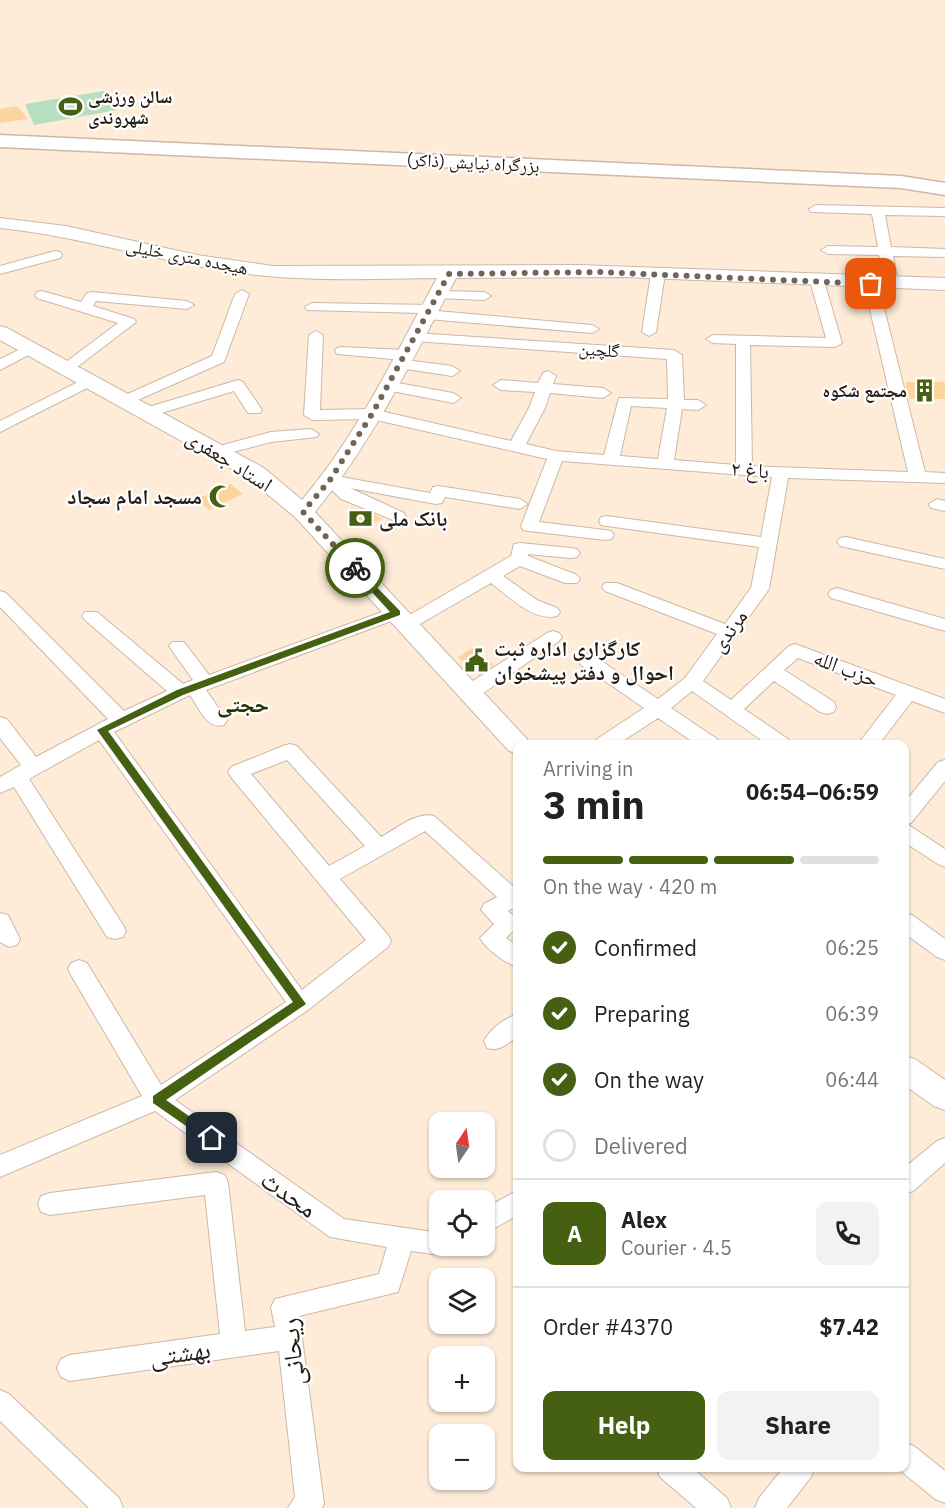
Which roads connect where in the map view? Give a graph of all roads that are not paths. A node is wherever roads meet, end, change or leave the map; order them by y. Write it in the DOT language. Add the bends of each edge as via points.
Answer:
graph roads {
  1 [pos="0,129"];
  2 [pos="0,141"];
  3 [pos="945,171"];
  4 [pos="945,189"];
  5 [pos="816,209"];
  6 [pos="878,211"];
  7 [pos="945,212"];
  8 [pos="0,223"];
  9 [pos="828,250"];
  10 [pos="885,253"];
  11 [pos="945,253"];
  12 [pos="55,255"];
  13 [pos="0,270"];
  14 [pos="449,274"];
  15 [pos="658,274"];
  16 [pos="817,281"];
  17 [pos="871,284"];
  18 [pos="891,284"];
  19 [pos="945,284"];
  20 [pos="242,294"];
  21 [pos="42,295"];
  22 [pos="483,296"];
  23 [pos="188,305"];
  24 [pos="432,306"];
  25 [pos="84,308"];
  26 [pos="312,308"];
  27 [pos="592,328"];
  28 [pos="0,332"];
  29 [pos="649,332"];
  30 [pos="316,335"];
  31 [pos="414,338"];
  32 [pos="713,339"];
  33 [pos="743,340"];
  34 [pos="31,348"];
  35 [pos="342,351"];
  36 [pos="401,360"];
  37 [pos="0,365"];
  38 [pos="68,368"];
  39 [pos="452,371"];
  40 [pos="505,379"];
  41 [pos="90,381"];
  42 [pos="546,382"];
  43 [pos="387,386"];
  44 [pos="603,386"];
  45 [pos="453,398"];
  46 [pos="126,400"];
  47 [pos="676,403"];
  48 [pos="698,405"];
  49 [pos="254,410"];
  50 [pos="148,412"];
  51 [pos="372,414"];
  52 [pos="0,427"];
  53 [pos="311,434"];
  54 [pos="516,447"];
  55 [pos="218,452"];
  56 [pos="556,456"];
  57 [pos="611,460"];
  58 [pos="665,464"];
  59 [pos="744,470"];
  60 [pos="781,473"];
  61 [pos="918,478"];
  62 [pos="945,478"];
  63 [pos="330,480"];
  64 [pos="520,504"];
  65 [pos="303,512"];
  66 [pos="398,517"];
  67 [pos="846,542"];
  68 [pos="768,543"];
  69 [pos="571,553"];
  70 [pos="519,559"];
  71 [pos="945,564"];
  72 [pos="491,575"];
  73 [pos="572,579"];
  74 [pos="611,587"];
  75 [pos="837,594"];
  76 [pos="0,597"];
  77 [pos="551,612"];
  78 [pos="91,616"];
  79 [pos="402,619"];
  80 [pos="945,625"];
  81 [pos="729,632"];
  82 [pos="553,637"];
  83 [pos="178,646"];
  84 [pos="587,660"];
  85 [pos="772,671"];
  86 [pos="692,682"];
  87 [pos="193,688"];
  88 [pos="908,692"];
  89 [pos="469,693"];
  90 [pos="945,706"];
  91 [pos="827,707"];
  92 [pos="659,708"];
  93 [pos="731,710"];
  94 [pos="217,720"];
  95 [pos="122,721"];
  96 [pos="0,724"];
  97 [pos="102,730"];
  98 [pos="513,740"];
  99 [pos="610,740"];
  100 [pos="704,740"];
  101 [pos="775,740"];
  102 [pos="871,740"];
  103 [pos="945,767"];
  104 [pos="17,776"];
  105 [pos="909,812"];
  106 [pos="909,834"];
  107 [pos="379,848"];
  108 [pos="945,859"];
  109 [pos="327,878"];
  110 [pos="513,894"];
  111 [pos="513,897"];
  112 [pos="909,925"];
  113 [pos="115,931"];
  114 [pos="945,951"];
  115 [pos="513,955"];
  116 [pos="79,969"];
  117 [pos="300,1004"];
  118 [pos="513,1027"];
  119 [pos="495,1041"];
  120 [pos="909,1072"];
  121 [pos="945,1097"];
  122 [pos="157,1100"];
  123 [pos="945,1148"];
  124 [pos="0,1166"];
  125 [pos="909,1178"];
  126 [pos="50,1204"];
  127 [pos="513,1204"];
  128 [pos="495,1216"];
  129 [pos="402,1238"];
  130 [pos="429,1242"];
  131 [pos="290,1337"];
  132 [pos="234,1345"];
  133 [pos="70,1368"];
  134 [pos="0,1403"];
  135 [pos="909,1460"];
  136 [pos="676,1472"];
  137 [pos="797,1472"];
  138 [pos="945,1489"];
  139 [pos="109,1508"];
  140 [pos="302,1508"];
  141 [pos="717,1508"];
  142 [pos="769,1508"];
  1 -- 3 [label="highway, بزرگراه نیایش (ذاکر)"];
  2 -- 4 [label="highway, بزرگراه نیایش (ذاکر)" via="901,182"];
  5 -- 6 [label="street"];
  6 -- 7 [label="street"];
  6 -- 10 [label="street"];
  8 -- 14 [label="main road, هیجده متری خلیلی" via="90,236 216,266 266,272"];
  9 -- 10 [label="street"];
  10 -- 11 [label="street"];
  10 -- 18 [label="street"];
  12 -- 13 [label="street"];
  14 -- 15 [label="main road, هیجده متری خلیلی"];
  14 -- 24 [label="main road"];
  15 -- 16 [label="main road, هیجده متری خلیلی"];
  15 -- 29 [label="street"];
  16 -- 17 [label="main road, هیجده متری خلیلی"];
  16 -- 33 [label="street" via="835,344"];
  17 -- 18 [label="main road, هیجده متری خلیلی"];
  17 -- 61 [label="street"];
  18 -- 19 [label="main road, هیجده متری خلیلی"];
  20 -- 46 [label="street" via="219,359"];
  21 -- 25 [label="street"];
  22 -- 24 [label="street"];
  23 -- 25 [label="street" via="92,296"];
  24 -- 26 [label="street"];
  24 -- 27 [label="street"];
  24 -- 31 [label="main road"];
  25 -- 38 [label="street" via="129,322"];
  28 -- 34 [label="main road, استاد جعفری"];
  30 -- 51 [label="street, باغ ۲" via="312,415"];
  31 -- 36 [label="main road"];
  31 -- 47 [label="street, گلچین" via="674,355"];
  32 -- 33 [label="street"];
  33 -- 59 [label="street"];
  34 -- 37 [label="street"];
  34 -- 38 [label="main road, استاد جعفری"];
  35 -- 36 [label="street"];
  36 -- 39 [label="street"];
  36 -- 43 [label="main road"];
  38 -- 41 [label="main road, استاد جعفری"];
  40 -- 42 [label="street"];
  41 -- 46 [label="main road, استاد جعفری"];
  41 -- 52 [label="street"];
  42 -- 44 [label="street"];
  42 -- 54 [label="street"];
  43 -- 45 [label="street"];
  43 -- 51 [label="main road"];
  46 -- 50 [label="main road, استاد جعفری"];
  47 -- 48 [label="street"];
  47 -- 57 [label="street" via="624,401"];
  47 -- 58 [label="street, گلچین"];
  49 -- 50 [label="street" via="238,385"];
  50 -- 55 [label="main road, استاد جعفری"];
  51 -- 54 [label="street, باغ ۲"];
  51 -- 63 [label="main road"];
  53 -- 55 [label="street" via="271,437"];
  54 -- 56 [label="street, باغ ۲"];
  55 -- 65 [label="main road, استاد جعفری" via="256,473"];
  56 -- 57 [label="street, باغ ۲"];
  56 -- 68 [label="street" via="530,526 606,528"];
  57 -- 58 [label="street, باغ ۲"];
  58 -- 59 [label="street, باغ ۲"];
  59 -- 60 [label="street, باغ ۲"];
  60 -- 61 [label="street, باغ ۲"];
  60 -- 68 [label="street, مرندی"];
  61 -- 62 [label="street, باغ ۲"];
  63 -- 64 [label="street" via="436,499 440,492"];
  63 -- 65 [label="main road"];
  63 -- 66 [label="street" via="347,495"];
  65 -- 79 [label="main road, استاد جعفری"];
  67 -- 71 [label="street"];
  68 -- 81 [label="street, مرندی" via="760,589"];
  69 -- 70 [label="street" via="520,548"];
  70 -- 72 [label="street"];
  70 -- 73 [label="street"];
  72 -- 77 [label="street" via="531,604"];
  72 -- 79 [label="street"];
  74 -- 81 [label="street"];
  75 -- 80 [label="street"];
  76 -- 95 [label="street"];
  78 -- 87 [label="street"];
  79 -- 87 [label="street"];
  79 -- 89 [label="main road, استاد جعفری"];
  81 -- 86 [label="street, مرندی"];
  82 -- 89 [label="street"];
  83 -- 87 [label="street"];
  84 -- 92 [label="street"];
  85 -- 88 [label="street, حزب الله" via="795,650"];
  85 -- 91 [label="street"];
  85 -- 93 [label="street, حزب الله"];
  86 -- 92 [label="street, مرندی"];
  86 -- 93 [label="street"];
  87 -- 94 [label="street"];
  87 -- 95 [label="street"];
  88 -- 90 [label="street, حزب الله"];
  88 -- 102 [label="street"];
  89 -- 98 [label="main road, استاد جعفری"];
  92 -- 99 [label="street, مرندی"];
  92 -- 100 [label="street"];
  93 -- 101 [label="street"];
  95 -- 97 [label="street"];
  96 -- 104 [label="street"];
  97 -- 104 [label="street"];
  97 -- 117 [label="street"];
  103 -- 105 [label="street"];
  104 -- 113 [label="street"];
  106 -- 108 [label="street"];
  107 -- 109 [label="street"];
  107 -- 109 [label="street" via="290,751 238,772"];
  107 -- 110 [label="street" via="427,821"];
  109 -- 117 [label="street" via="380,941"];
  111 -- 115 [label="street" via="492,910 508,924 491,938"];
  112 -- 114 [label="street"];
  116 -- 122 [label="street"];
  117 -- 122 [label="street"];
  118 -- 119 [label="street"];
  120 -- 121 [label="main road"];
  122 -- 124 [label="street"];
  122 -- 129 [label="street, محدث" via="339,1229"];
  123 -- 125 [label="street"];
  126 -- 132 [label="street" via="216,1183"];
  127 -- 128 [label="street"];
  129 -- 130 [label="street, محدث"];
  129 -- 131 [label="street, ریحانی" via="388,1284 284,1307"];
  131 -- 132 [label="street, بهشتی"];
  131 -- 140 [label="street, ریحانی" via="310,1504"];
  132 -- 133 [label="street, بهشتی"];
  134 -- 139 [label="street"];
  135 -- 138 [label="street"];
  136 -- 141 [label="street"];
  137 -- 142 [label="street"];
}
